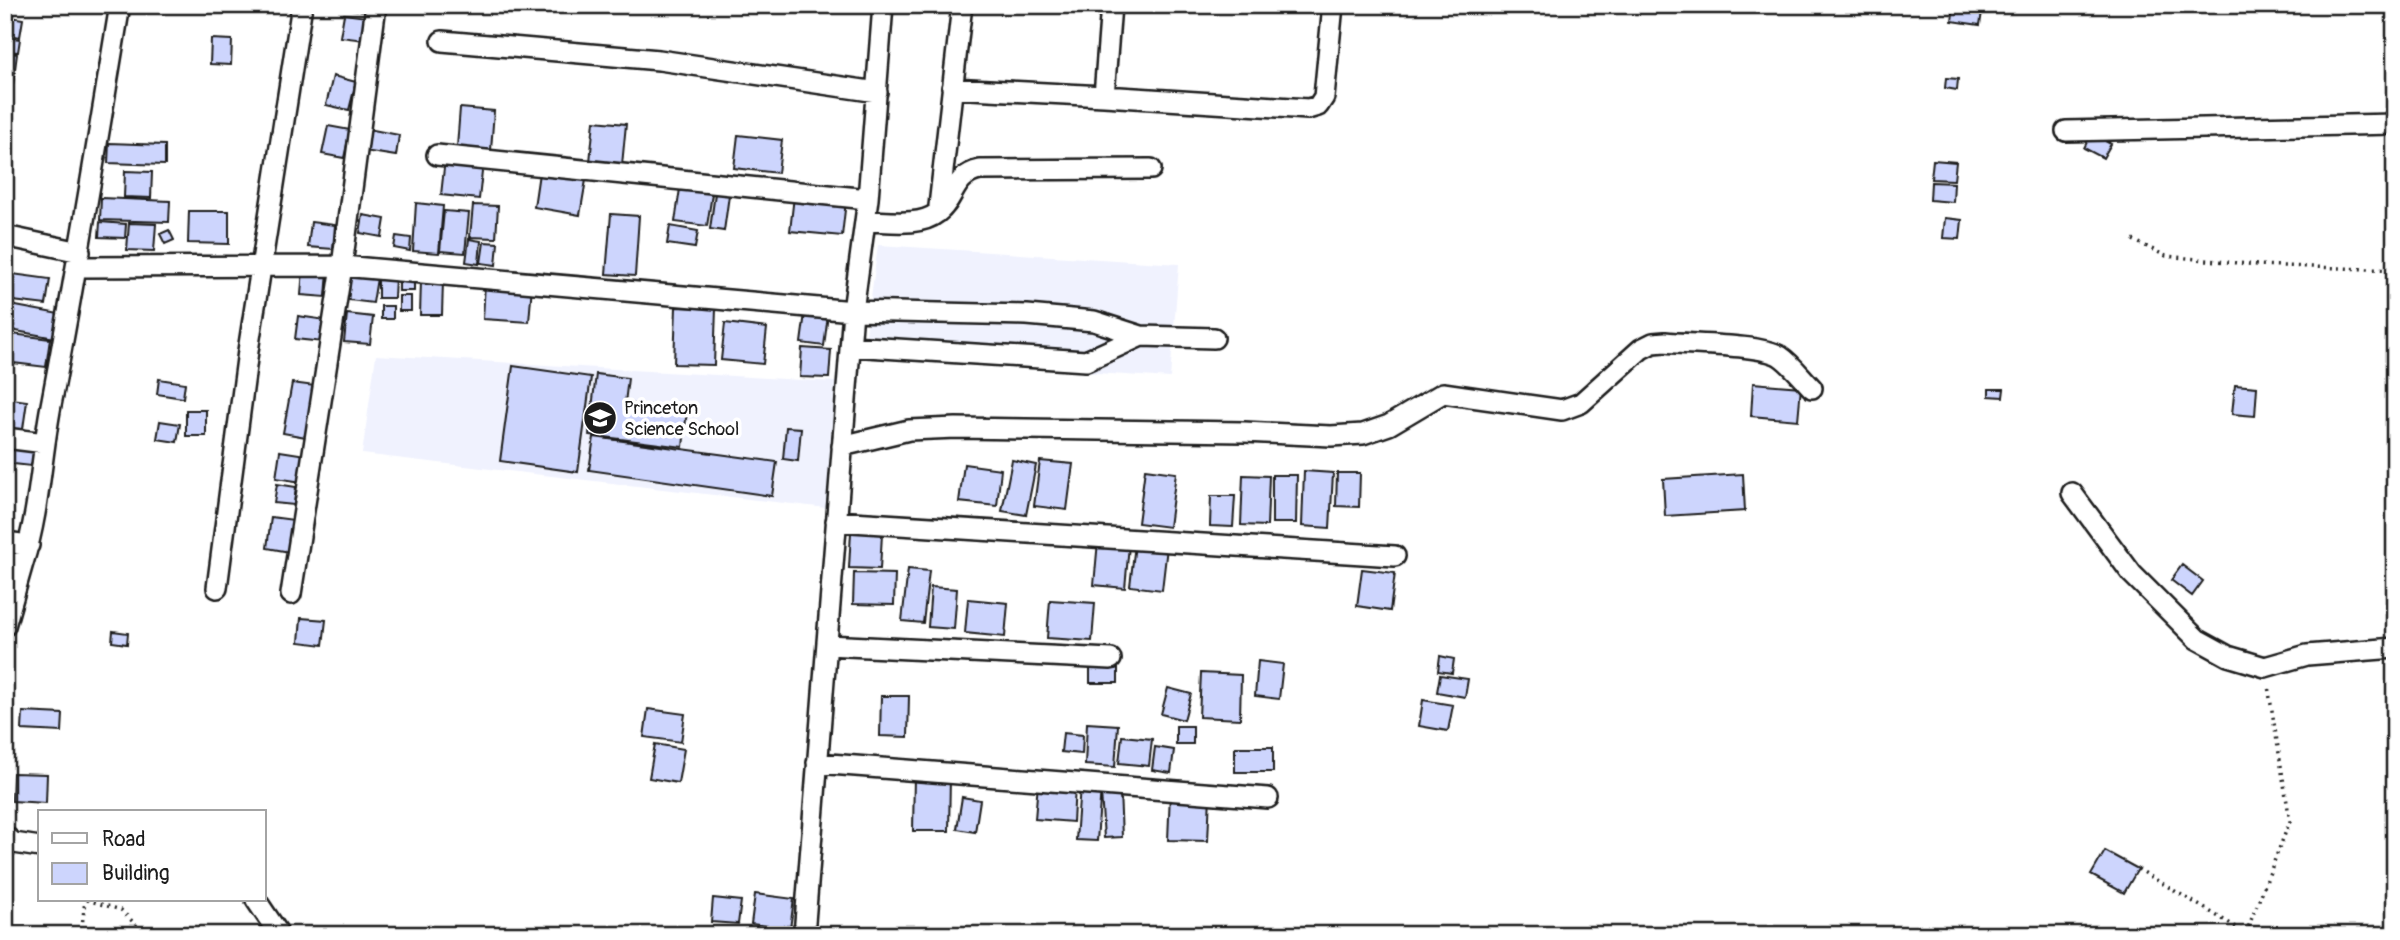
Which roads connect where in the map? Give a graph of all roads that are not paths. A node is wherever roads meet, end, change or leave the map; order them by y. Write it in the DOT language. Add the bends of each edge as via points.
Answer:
graph roads {
  1 [pos="120,5"];
  2 [pos="302,5"];
  3 [pos="376,5"];
  4 [pos="883,5"];
  5 [pos="962,5"];
  6 [pos="1111,5"];
  7 [pos="1333,5"];
  8 [pos="442,41"];
  9 [pos="952,88"];
  10 [pos="877,92"];
  11 [pos="1104,96"];
  12 [pos="2395,124"];
  13 [pos="2066,131"];
  14 [pos="437,155"];
  15 [pos="1152,169"];
  16 [pos="868,199"];
  17 [pos="939,212"];
  18 [pos="865,221"];
  19 [pos="5,236"];
  20 [pos="78,260"];
  21 [pos="262,266"];
  22 [pos="342,266"];
  23 [pos="853,312"];
  24 [pos="1141,336"];
  25 [pos="1214,338"];
  26 [pos="851,346"];
  27 [pos="1812,388"];
  28 [pos="5,438"];
  29 [pos="45,443"];
  30 [pos="842,446"];
  31 [pos="2072,493"];
  32 [pos="836,521"];
  33 [pos="5,542"];
  34 [pos="1395,556"];
  35 [pos="19,557"];
  36 [pos="217,588"];
  37 [pos="291,594"];
  38 [pos="5,626"];
  39 [pos="827,645"];
  40 [pos="2395,648"];
  41 [pos="1111,659"];
  42 [pos="817,763"];
  43 [pos="1268,798"];
  44 [pos="5,836"];
  45 [pos="38,847"];
  46 [pos="257,902"];
  47 [pos="277,935"];
  48 [pos="804,935"];
  1 -- 20 [label="street"];
  2 -- 21 [label="street"];
  3 -- 22 [label="street"];
  4 -- 10 [label="street"];
  5 -- 9 [label="street"];
  6 -- 11 [label="street"];
  7 -- 11 [label="street" via="1324,97 1318,106"];
  8 -- 10 [label="street" via="659,60"];
  9 -- 11 [label="street"];
  9 -- 17 [label="street"];
  10 -- 16 [label="street"];
  12 -- 13 [label="street"];
  14 -- 16 [label="street"];
  15 -- 17 [label="street" via="980,170 958,183"];
  16 -- 18 [label="street"];
  17 -- 18 [label="street" via="922,220"];
  18 -- 23 [label="street"];
  19 -- 20 [label="street"];
  20 -- 21 [label="street"];
  20 -- 29 [label="street"];
  21 -- 22 [label="street"];
  21 -- 36 [label="street"];
  22 -- 23 [label="street"];
  22 -- 37 [label="street"];
  23 -- 24 [label="street" via="1054,317 1094,321"];
  23 -- 26 [label="street"];
  24 -- 25 [label="street"];
  24 -- 26 [label="street" via="1086,361"];
  26 -- 30 [label="street"];
  27 -- 30 [label="street" via="1774,353 1665,342 1641,349 1581,403 1562,410 1443,393 1390,425 1363,434 956,428 909,430"];
  28 -- 29 [label="street"];
  29 -- 35 [label="street" via="41,486"];
  30 -- 32 [label="street"];
  31 -- 40 [label="street" via="2132,574 2197,639 2228,656 2265,667 2307,655"];
  32 -- 34 [label="street"];
  32 -- 39 [label="street"];
  33 -- 35 [label="street"];
  35 -- 38 [label="street"];
  39 -- 41 [label="street"];
  39 -- 42 [label="street"];
  42 -- 43 [label="street"];
  42 -- 48 [label="street"];
  44 -- 45 [label="street" via="14,843"];
  46 -- 47 [label="street"];
}
